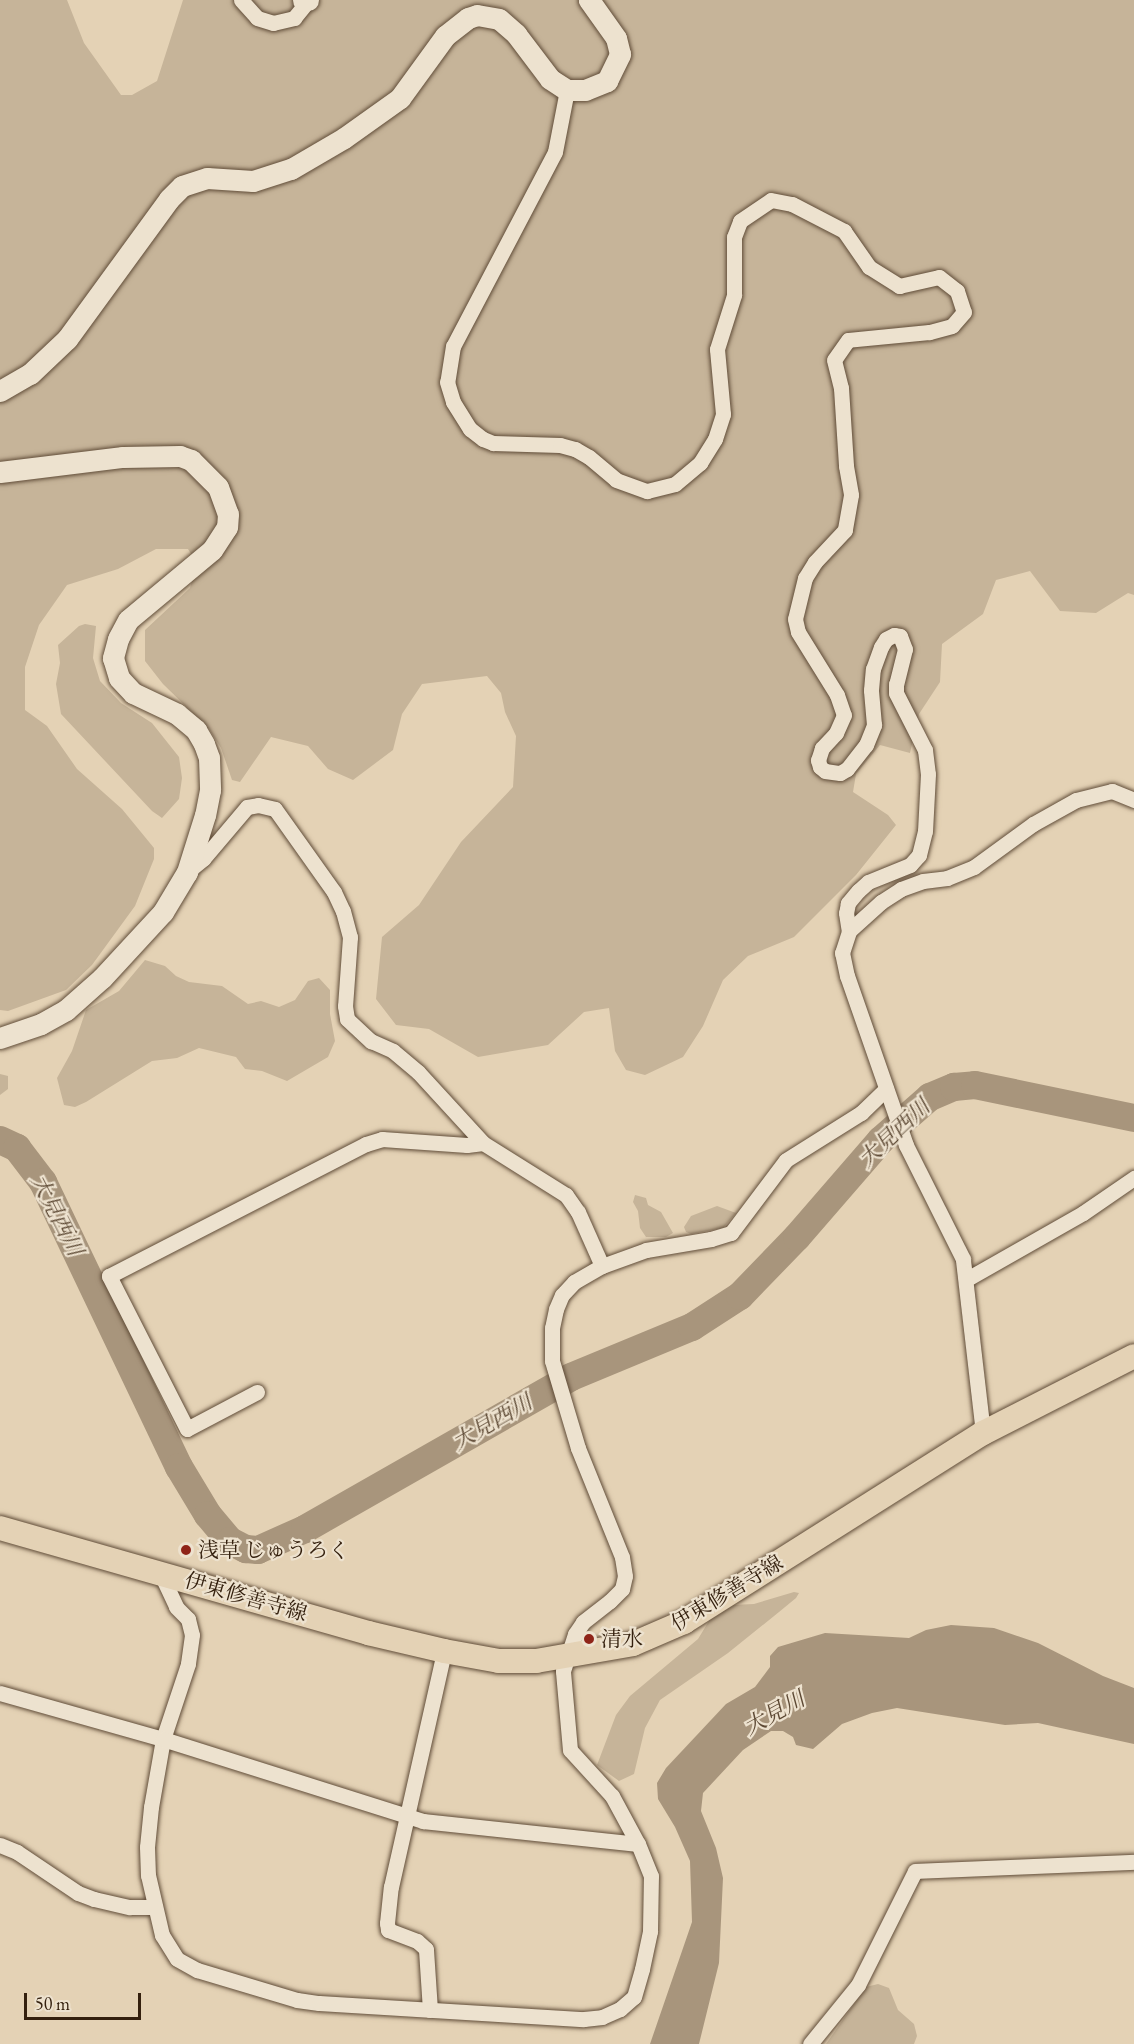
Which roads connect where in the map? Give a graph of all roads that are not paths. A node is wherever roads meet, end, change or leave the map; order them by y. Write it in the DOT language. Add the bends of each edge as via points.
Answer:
graph roads {
  1 [pos="242,0"];
  2 [pos="589,0"];
  3 [pos="306,1"];
  4 [pos="567,90"];
  5 [pos="0,391"];
  6 [pos="0,472"];
  7 [pos="1134,800"];
  8 [pos="186,872"];
  9 [pos="849,931"];
  10 [pos="0,1038"];
  11 [pos="889,1095"];
  12 [pos="483,1143"];
  13 [pos="1134,1178"];
  14 [pos="602,1266"];
  15 [pos="967,1278"];
  16 [pos="1134,1356"];
  17 [pos="1110,1367"];
  18 [pos="1134,1372"];
  19 [pos="257,1392"];
  20 [pos="983,1432"];
  21 [pos="0,1528"];
  22 [pos="160,1572"];
  23 [pos="444,1651"];
  24 [pos="568,1655"];
  25 [pos="0,1693"];
  26 [pos="164,1739"];
  27 [pos="407,1816"];
  28 [pos="638,1844"];
  29 [pos="0,1845"];
  30 [pos="1134,1862"];
  31 [pos="155,1907"];
  32 [pos="430,2010"];
  33 [pos="810,2044"];
  1 -- 3 [label="street" via="257,18 273,23 294,18"];
  2 -- 4 [label="street" via="616,38 620,54 607,81 585,90"];
  4 -- 5 [label="street" via="550,79 516,34 499,20 477,15 468,18 445,36 400,98 344,138 291,169 253,181 207,178 182,186 67,339 30,374"];
  4 -- 9 [label="street" via="555,152 460,328 451,355 447,382 453,402 470,429 483,439 574,449 616,480 647,491 675,484 700,463 715,439 723,414 717,349 734,295 734,237 740,221 771,200 792,204 844,231 869,267 899,286 939,278 957,291 964,312 952,326 848,340 834,360 841,388 850,495 845,530 805,578 795,619 798,632 837,695 844,715 818,759 825,771 840,773 866,745 874,725 873,669 881,647 894,635 900,636 905,649 896,693 925,750 928,774 926,831 919,855 910,865 868,882 858,891 848,903"];
  6 -- 8 [label="street" via="165,455 191,459 218,487 228,514 221,540 128,620 113,658 119,678 133,693 177,714 196,730 209,758 210,790 205,815"];
  7 -- 9 [label="street" via="1112,791 1055,810 974,867 901,889"];
  8 -- 10 [label="street" via="163,912 102,978 66,1010 41,1024"];
  8 -- 12 [label="street" via="203,859 247,807 275,809 343,910 350,937 347,1019 371,1041 393,1051 418,1072"];
  9 -- 11 [label="street" via="842,953 847,976"];
  11 -- 14 [label="street" via="786,1160 730,1233 646,1250"];
  11 -- 15 [label="street" via="906,1145 963,1259"];
  12 -- 14 [label="street" via="566,1195 578,1212"];
  12 -- 19 [label="street" via="382,1139 366,1144 109,1276 187,1428"];
  13 -- 15 [label="street" via="1083,1213"];
  14 -- 24 [label="street" via="574,1282 562,1295 552,1328 552,1361 578,1448 622,1557 624,1576 622,1589 583,1622"];
  15 -- 20 [label="street"];
  16 -- 17 [label="main road, 伊東修善寺線"];
  17 -- 18 [label="street"];
  17 -- 20 [label="main road, 伊東修善寺線"];
  20 -- 24 [label="main road, 伊東修善寺線" via="684,1622 633,1644"];
  21 -- 22 [label="main road, 伊東修善寺線"];
  22 -- 23 [label="main road, 伊東修善寺線"];
  22 -- 26 [label="street" via="176,1607 188,1619 192,1635 188,1664"];
  23 -- 24 [label="main road, 伊東修善寺線" via="499,1661 536,1661"];
  23 -- 27 [label="street"];
  24 -- 28 [label="street" via="563,1671 570,1750 612,1796"];
  25 -- 26 [label="street"];
  26 -- 27 [label="street"];
  26 -- 31 [label="street" via="147,1847"];
  27 -- 28 [label="street" via="503,1832"];
  27 -- 32 [label="street" via="387,1923 388,1930 417,1941 426,1949"];
  28 -- 32 [label="street" via="651,1876 650,1931 634,1997 620,2009 584,2019"];
  29 -- 31 [label="street" via="86,1896 130,1907"];
  30 -- 33 [label="street" via="915,1871 858,1985"];
  31 -- 32 [label="street" via="168,1948 186,1966 297,2000"];
}
